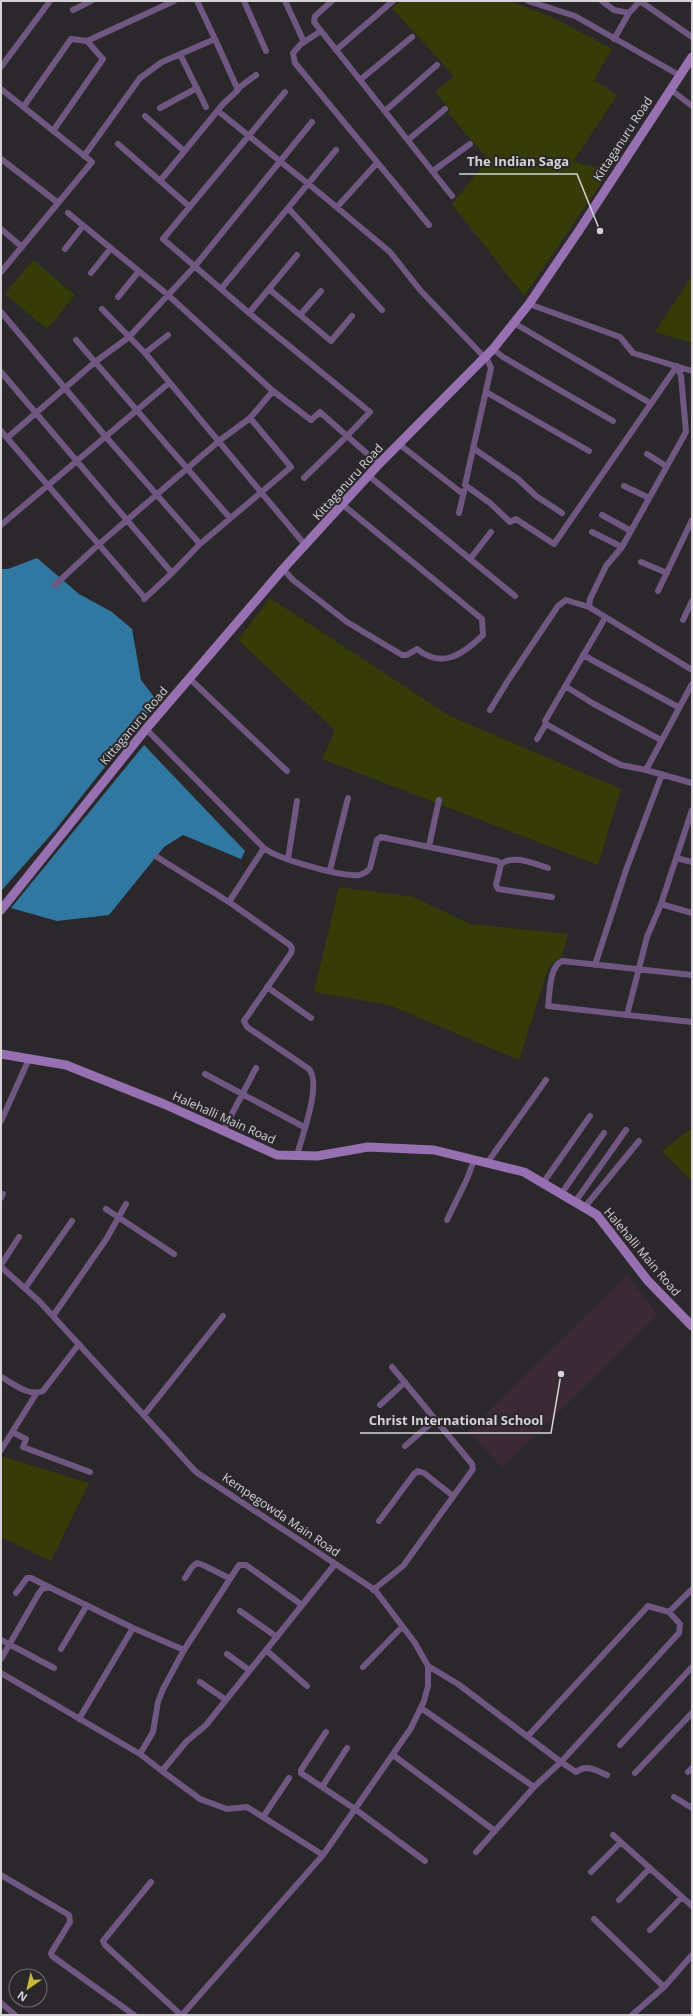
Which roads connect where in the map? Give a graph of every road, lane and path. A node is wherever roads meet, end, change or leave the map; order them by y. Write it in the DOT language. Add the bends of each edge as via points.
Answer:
graph roads {
  1 [pos="50,1"];
  2 [pos="91,1"];
  3 [pos="174,1"];
  4 [pos="197,1"];
  5 [pos="244,1"];
  6 [pos="285,1"];
  7 [pos="332,1"];
  8 [pos="393,1"];
  9 [pos="528,1"];
  10 [pos="602,1"];
  11 [pos="73,10"];
  12 [pos="629,13"];
  13 [pos="321,31"];
  14 [pos="412,37"];
  15 [pos="692,37"];
  16 [pos="216,39"];
  17 [pos="614,39"];
  18 [pos="87,41"];
  19 [pos="304,42"];
  20 [pos="336,50"];
  21 [pos="266,51"];
  22 [pos="180,54"];
  23 [pos="692,57"];
  24 [pos="437,66"];
  25 [pos="1,67"];
  26 [pos="256,75"];
  27 [pos="679,75"];
  28 [pos="360,80"];
  29 [pos="197,88"];
  30 [pos="1,89"];
  31 [pos="238,89"];
  32 [pos="670,89"];
  33 [pos="285,92"];
  34 [pos="24,106"];
  35 [pos="206,106"];
  36 [pos="692,106"];
  37 [pos="160,108"];
  38 [pos="445,109"];
  39 [pos="218,111"];
  40 [pos="385,111"];
  41 [pos="145,116"];
  42 [pos="312,122"];
  43 [pos="53,131"];
  44 [pos="249,136"];
  45 [pos="408,140"];
  46 [pos="118,144"];
  47 [pos="470,144"];
  48 [pos="336,150"];
  49 [pos="184,151"];
  50 [pos="84,156"];
  51 [pos="1,158"];
  52 [pos="280,161"];
  53 [pos="377,163"];
  54 [pos="433,171"];
  55 [pos="160,181"];
  56 [pos="308,184"];
  57 [pos="452,196"];
  58 [pos="57,202"];
  59 [pos="190,207"];
  60 [pos="337,207"];
  61 [pos="288,208"];
  62 [pos="68,213"];
  63 [pos="429,225"];
  64 [pos="83,226"];
  65 [pos="1,229"];
  66 [pos="22,247"];
  67 [pos="111,248"];
  68 [pos="65,249"];
  69 [pos="297,255"];
  70 [pos="194,266"];
  71 [pos="139,271"];
  72 [pos="1,272"];
  73 [pos="90,273"];
  74 [pos="221,289"];
  75 [pos="269,289"];
  76 [pos="321,291"];
  77 [pos="168,295"];
  78 [pos="118,298"];
  79 [pos="529,304"];
  80 [pos="102,309"];
  81 [pos="382,310"];
  82 [pos="1,312"];
  83 [pos="249,313"];
  84 [pos="300,315"];
  85 [pos="352,316"];
  86 [pos="514,323"];
  87 [pos="168,335"];
  88 [pos="129,337"];
  89 [pos="76,340"];
  90 [pos="493,349"];
  91 [pos="145,353"];
  92 [pos="485,358"];
  93 [pos="95,362"];
  94 [pos="677,366"];
  95 [pos="692,371"];
  96 [pos="1,372"];
  97 [pos="169,382"];
  98 [pos="66,389"];
  99 [pos="273,391"];
  100 [pos="486,392"];
  101 [pos="650,403"];
  102 [pos="136,411"];
  103 [pos="36,413"];
  104 [pos="250,418"];
  105 [pos="613,421"];
  106 [pos="1,431"];
  107 [pos="347,436"];
  108 [pos="106,437"];
  109 [pos="7,438"];
  110 [pos="219,441"];
  111 [pos="399,444"];
  112 [pos="473,448"];
  113 [pos="589,451"];
  114 [pos="647,454"];
  115 [pos="77,462"];
  116 [pos="379,464"];
  117 [pos="666,466"];
  118 [pos="187,468"];
  119 [pos="369,476"];
  120 [pos="304,478"];
  121 [pos="465,485"];
  122 [pos="48,486"];
  123 [pos="624,486"];
  124 [pos="261,491"];
  125 [pos="157,494"];
  126 [pos="463,494"];
  127 [pos="648,498"];
  128 [pos="343,505"];
  129 [pos="458,512"];
  130 [pos="562,513"];
  131 [pos="602,516"];
  132 [pos="230,518"];
  133 [pos="127,520"];
  134 [pos="692,520"];
  135 [pos="1,525"];
  136 [pos="631,531"];
  137 [pos="491,532"];
  138 [pos="592,532"];
  139 [pos="200,544"];
  140 [pos="98,545"];
  141 [pos="306,546"];
  142 [pos="622,547"];
  143 [pos="470,559"];
  144 [pos="642,562"];
  145 [pos="283,570"];
  146 [pos="172,573"];
  147 [pos="667,573"];
  148 [pos="55,585"];
  149 [pos="658,591"];
  150 [pos="515,596"];
  151 [pos="692,600"];
  152 [pos="589,607"];
  153 [pos="605,618"];
  154 [pos="683,620"];
  155 [pos="583,655"];
  156 [pos="692,670"];
  157 [pos="190,679"];
  158 [pos="692,684"];
  159 [pos="564,686"];
  160 [pos="678,707"];
  161 [pos="490,710"];
  162 [pos="546,724"];
  163 [pos="146,730"];
  164 [pos="537,739"];
  165 [pos="661,740"];
  166 [pos="646,770"];
  167 [pos="287,772"];
  168 [pos="662,774"];
  169 [pos="692,783"];
  170 [pos="348,798"];
  171 [pos="439,800"];
  172 [pos="297,802"];
  173 [pos="692,810"];
  174 [pos="429,846"];
  175 [pos="264,848"];
  176 [pos="157,857"];
  177 [pos="676,858"];
  178 [pos="288,859"];
  179 [pos="692,862"];
  180 [pos="501,864"];
  181 [pos="548,868"];
  182 [pos="330,870"];
  183 [pos="552,897"];
  184 [pos="229,902"];
  185 [pos="661,904"];
  186 [pos="1,910"];
  187 [pos="692,913"];
  188 [pos="595,965"];
  189 [pos="639,970"];
  190 [pos="692,975"];
  191 [pos="267,987"];
  192 [pos="627,1015"];
  193 [pos="311,1018"];
  194 [pos="692,1022"];
  195 [pos="1,1054"];
  196 [pos="29,1059"];
  197 [pos="256,1068"];
  198 [pos="205,1074"];
  199 [pos="546,1080"];
  200 [pos="243,1094"];
  201 [pos="590,1116"];
  202 [pos="1,1121"];
  203 [pos="304,1127"];
  204 [pos="626,1130"];
  205 [pos="223,1131"];
  206 [pos="604,1133"];
  207 [pos="639,1141"];
  208 [pos="297,1155"];
  209 [pos="474,1160"];
  210 [pos="487,1163"];
  211 [pos="543,1183"];
  212 [pos="561,1194"];
  213 [pos="575,1202"];
  214 [pos="126,1204"];
  215 [pos="584,1208"];
  216 [pos="106,1209"];
  217 [pos="119,1218"];
  218 [pos="447,1220"];
  219 [pos="72,1221"];
  220 [pos="19,1237"];
  221 [pos="174,1254"];
  222 [pos="1,1266"];
  223 [pos="25,1288"];
  224 [pos="53,1316"];
  225 [pos="223,1316"];
  226 [pos="692,1326"];
  227 [pos="79,1344"];
  228 [pos="392,1367"];
  229 [pos="1,1377"];
  230 [pos="405,1382"];
  231 [pos="36,1394"];
  232 [pos="380,1405"];
  233 [pos="144,1415"];
  234 [pos="436,1419"];
  235 [pos="12,1432"];
  236 [pos="405,1446"];
  237 [pos="1,1450"];
  238 [pos="90,1472"];
  239 [pos="454,1496"];
  240 [pos="379,1522"];
  241 [pos="335,1564"];
  242 [pos="185,1578"];
  243 [pos="229,1578"];
  244 [pos="49,1586"];
  245 [pos="692,1589"];
  246 [pos="373,1590"];
  247 [pos="16,1593"];
  248 [pos="87,1605"];
  249 [pos="302,1605"];
  250 [pos="240,1610"];
  251 [pos="669,1612"];
  252 [pos="402,1627"];
  253 [pos="133,1628"];
  254 [pos="277,1637"];
  255 [pos="1,1640"];
  256 [pos="9,1644"];
  257 [pos="61,1649"];
  258 [pos="184,1650"];
  259 [pos="266,1650"];
  260 [pos="227,1654"];
  261 [pos="1,1659"];
  262 [pos="428,1666"];
  263 [pos="363,1667"];
  264 [pos="692,1667"];
  265 [pos="54,1668"];
  266 [pos="249,1670"];
  267 [pos="1,1673"];
  268 [pos="200,1682"];
  269 [pos="307,1686"];
  270 [pos="226,1700"];
  271 [pos="421,1708"];
  272 [pos="692,1713"];
  273 [pos="79,1719"];
  274 [pos="326,1732"];
  275 [pos="528,1736"];
  276 [pos="620,1745"];
  277 [pos="347,1748"];
  278 [pos="140,1754"];
  279 [pos="393,1755"];
  280 [pos="561,1762"];
  281 [pos="162,1771"];
  282 [pos="635,1773"];
  283 [pos="607,1775"];
  284 [pos="289,1778"];
  285 [pos="322,1787"];
  286 [pos="534,1787"];
  287 [pos="674,1797"];
  288 [pos="692,1808"];
  289 [pos="355,1809"];
  290 [pos="263,1817"];
  291 [pos="494,1831"];
  292 [pos="613,1835"];
  293 [pos="621,1842"];
  294 [pos="476,1852"];
  295 [pos="323,1855"];
  296 [pos="425,1861"];
  297 [pos="650,1868"];
  298 [pos="592,1872"];
  299 [pos="1,1875"];
  300 [pos="151,1882"];
  301 [pos="682,1896"];
  302 [pos="619,1900"];
  303 [pos="692,1906"];
  304 [pos="594,1919"];
  305 [pos="650,1930"];
  306 [pos="692,1955"];
  307 [pos="664,1987"];
  308 [pos="1,2003"];
  309 [pos="15,2015"];
  310 [pos="134,2015"];
  311 [pos="181,2015"];
  312 [pos="632,2015"];
  1 -- 25 [label="street"];
  2 -- 11 [label="street"];
  3 -- 18 [label="street"];
  4 -- 16 [label="street"];
  5 -- 21 [label="street"];
  6 -- 19 [label="street"];
  7 -- 13 [label="street" via="314,19"];
  8 -- 20 [label="street"];
  9 -- 17 [label="street" via="575,16"];
  10 -- 12 [label="street" via="614,10"];
  12 -- 15 [label="street" via="640,1"];
  12 -- 17 [label="street"];
  13 -- 19 [label="street"];
  13 -- 20 [label="street"];
  14 -- 28 [label="street"];
  16 -- 22 [label="street"];
  16 -- 31 [label="street"];
  17 -- 27 [label="street"];
  18 -- 34 [label="street" via="72,39"];
  18 -- 43 [label="street" via="103,59"];
  19 -- 53 [label="street" via="293,53 295,63"];
  20 -- 28 [label="street"];
  22 -- 29 [label="street"];
  22 -- 50 [label="street" via="162,62 140,78"];
  23 -- 27 [label="street, Kittaganuru Road"];
  24 -- 40 [label="street"];
  26 -- 31 [label="street"];
  27 -- 32 [label="street, Kittaganuru Road"];
  28 -- 40 [label="street"];
  29 -- 35 [label="street"];
  29 -- 37 [label="street"];
  30 -- 34 [label="street"];
  31 -- 39 [label="street"];
  32 -- 36 [label="street"];
  32 -- 79 [label="street, Kittaganuru Road"];
  33 -- 44 [label="street"];
  34 -- 43 [label="street"];
  38 -- 45 [label="street"];
  39 -- 44 [label="street"];
  39 -- 49 [label="street"];
  40 -- 45 [label="street"];
  41 -- 49 [label="street"];
  42 -- 52 [label="street"];
  43 -- 50 [label="street"];
  44 -- 52 [label="street"];
  44 -- 59 [label="street"];
  45 -- 54 [label="street"];
  46 -- 55 [label="street"];
  47 -- 54 [label="street"];
  48 -- 56 [label="street"];
  49 -- 55 [label="street"];
  50 -- 58 [label="street" via="92,162"];
  51 -- 58 [label="street"];
  52 -- 56 [label="street"];
  52 -- 70 [label="street"];
  53 -- 60 [label="street"];
  53 -- 63 [label="street"];
  54 -- 57 [label="street"];
  55 -- 59 [label="street"];
  56 -- 60 [label="street"];
  56 -- 61 [label="street"];
  58 -- 66 [label="street"];
  59 -- 70 [label="street" via="163,239"];
  60 -- 92 [label="street" via="390,252 420,290"];
  61 -- 74 [label="street"];
  61 -- 81 [label="street"];
  62 -- 64 [label="street"];
  64 -- 67 [label="street"];
  64 -- 68 [label="street"];
  65 -- 66 [label="street"];
  66 -- 72 [label="street"];
  67 -- 71 [label="street"];
  67 -- 73 [label="street"];
  69 -- 75 [label="street"];
  70 -- 74 [label="street"];
  70 -- 77 [label="street"];
  71 -- 77 [label="street"];
  71 -- 78 [label="street"];
  74 -- 83 [label="street"];
  75 -- 83 [label="street"];
  75 -- 84 [label="street"];
  76 -- 84 [label="street"];
  77 -- 88 [label="street"];
  77 -- 99 [label="street"];
  79 -- 86 [label="street, Kittaganuru Road"];
  79 -- 94 [label="street" via="620,337 633,353"];
  80 -- 88 [label="street"];
  82 -- 98 [label="street"];
  83 -- 107 [label="street" via="370,412"];
  84 -- 85 [label="street" via="331,341"];
  86 -- 90 [label="street, Kittaganuru Road"];
  86 -- 101 [label="street"];
  87 -- 91 [label="street"];
  88 -- 91 [label="street"];
  88 -- 93 [label="street"];
  89 -- 93 [label="street"];
  90 -- 92 [label="street, Kittaganuru Road"];
  90 -- 105 [label="street"];
  91 -- 97 [label="street"];
  92 -- 100 [label="street" via="492,368"];
  92 -- 111 [label="street, Kittaganuru Road"];
  93 -- 98 [label="street"];
  93 -- 102 [label="street"];
  94 -- 95 [label="street"];
  94 -- 101 [label="street"];
  94 -- 117 [label="street" via="681,376 686,432"];
  96 -- 103 [label="street"];
  97 -- 102 [label="street"];
  97 -- 110 [label="street"];
  98 -- 103 [label="street"];
  98 -- 108 [label="street"];
  99 -- 104 [label="street"];
  99 -- 107 [label="street" via="311,420 320,412"];
  100 -- 112 [label="street"];
  100 -- 113 [label="street"];
  101 -- 121 [label="street" via="554,544 516,519 510,522"];
  102 -- 108 [label="street"];
  102 -- 118 [label="street"];
  103 -- 109 [label="street"];
  103 -- 115 [label="street"];
  104 -- 110 [label="street"];
  104 -- 124 [label="street" via="291,467"];
  106 -- 109 [label="street"];
  107 -- 116 [label="street"];
  107 -- 120 [label="street"];
  108 -- 115 [label="street"];
  108 -- 125 [label="street"];
  109 -- 122 [label="street"];
  110 -- 118 [label="street"];
  110 -- 124 [label="street"];
  111 -- 116 [label="street, Kittaganuru Road"];
  111 -- 126 [label="street"];
  112 -- 121 [label="street"];
  112 -- 130 [label="street"];
  114 -- 117 [label="street"];
  115 -- 122 [label="street"];
  115 -- 133 [label="street"];
  116 -- 119 [label="street, Kittaganuru Road"];
  117 -- 127 [label="street"];
  118 -- 125 [label="street"];
  118 -- 132 [label="street"];
  119 -- 128 [label="street, Kittaganuru Road"];
  119 -- 143 [label="street"];
  121 -- 126 [label="street"];
  122 -- 135 [label="street"];
  122 -- 140 [label="street"];
  123 -- 127 [label="street"];
  124 -- 132 [label="street"];
  124 -- 141 [label="street"];
  125 -- 133 [label="street"];
  125 -- 139 [label="street"];
  126 -- 129 [label="street"];
  127 -- 136 [label="street"];
  128 -- 141 [label="street, Kittaganuru Road"];
  128 -- 145 [label="street" via="482,619 483,635 468,650 442,659 427,657 417,649 402,655 347,622"];
  131 -- 136 [label="street"];
  132 -- 139 [label="street"];
  133 -- 140 [label="street"];
  133 -- 146 [label="street"];
  134 -- 147 [label="street"];
  136 -- 142 [label="street"];
  137 -- 143 [label="street"];
  138 -- 142 [label="street"];
  139 -- 146 [label="street"];
  140 -- 146 [label="street" via="145,599"];
  140 -- 148 [label="street"];
  141 -- 145 [label="street, Kittaganuru Road"];
  142 -- 152 [label="street" via="606,566 590,599"];
  143 -- 150 [label="street"];
  144 -- 147 [label="street"];
  145 -- 157 [label="street, Kittaganuru Road"];
  147 -- 149 [label="street"];
  151 -- 154 [label="street"];
  152 -- 153 [label="street"];
  152 -- 161 [label="street" via="566,600 558,606"];
  153 -- 155 [label="street"];
  153 -- 156 [label="street"];
  155 -- 159 [label="street"];
  155 -- 160 [label="street"];
  157 -- 163 [label="street, Kittaganuru Road"];
  157 -- 167 [label="street"];
  158 -- 160 [label="street"];
  159 -- 162 [label="street" via="546,716"];
  159 -- 165 [label="street"];
  160 -- 165 [label="street"];
  162 -- 164 [label="street"];
  162 -- 166 [label="street" via="621,765"];
  163 -- 175 [label="street"];
  163 -- 186 [label="street, Kittaganuru Road"];
  165 -- 166 [label="street"];
  166 -- 168 [label="street"];
  168 -- 169 [label="street"];
  168 -- 188 [label="street" via="626,870"];
  170 -- 182 [label="street"];
  171 -- 174 [label="street"];
  172 -- 178 [label="street"];
  173 -- 177 [label="street"];
  174 -- 180 [label="street"];
  174 -- 182 [label="street" via="381,837 377,840 367,872 358,875"];
  175 -- 178 [label="street"];
  175 -- 184 [label="street"];
  176 -- 184 [label="street"];
  177 -- 179 [label="street"];
  177 -- 185 [label="street"];
  178 -- 182 [label="street"];
  180 -- 181 [label="street" via="506,860 514,860"];
  180 -- 183 [label="street" via="496,885 498,889"];
  184 -- 191 [label="street" via="290,945 292,949"];
  185 -- 187 [label="street"];
  185 -- 189 [label="street" via="647,937"];
  188 -- 189 [label="street"];
  188 -- 192 [label="street" via="562,961 557,963 548,1006"];
  189 -- 190 [label="street"];
  189 -- 192 [label="street"];
  191 -- 193 [label="street"];
  191 -- 203 [label="street" via="246,1016 245,1024 313,1074 314,1090"];
  192 -- 194 [label="street"];
  195 -- 196 [label="street, Halehalli Main Road"];
  196 -- 202 [label="street"];
  196 -- 205 [label="street, Halehalli Main Road" via="66,1065 164,1104"];
  197 -- 200 [label="street"];
  198 -- 200 [label="street"];
  199 -- 210 [label="street"];
  200 -- 203 [label="street"];
  200 -- 205 [label="street"];
  201 -- 211 [label="street"];
  203 -- 208 [label="street"];
  204 -- 213 [label="street"];
  205 -- 208 [label="street, Halehalli Main Road" via="277,1155"];
  206 -- 212 [label="street"];
  207 -- 215 [label="street"];
  208 -- 209 [label="street, Halehalli Main Road" via="317,1156 368,1147 434,1150"];
  209 -- 210 [label="street, Halehalli Main Road"];
  209 -- 218 [label="street"];
  210 -- 211 [label="street, Halehalli Main Road" via="524,1172"];
  211 -- 212 [label="street, Halehalli Main Road"];
  212 -- 213 [label="street, Halehalli Main Road"];
  213 -- 215 [label="street, Halehalli Main Road"];
  214 -- 217 [label="street"];
  215 -- 226 [label="street, Halehalli Main Road" via="597,1215 648,1281"];
  216 -- 217 [label="street"];
  217 -- 221 [label="street"];
  217 -- 224 [label="street"];
  219 -- 223 [label="street"];
  220 -- 222 [label="street"];
  222 -- 223 [label="street, Kempegowda Main Road"];
  223 -- 224 [label="street, Kempegowda Main Road"];
  224 -- 227 [label="street, Kempegowda Main Road"];
  225 -- 233 [label="street"];
  227 -- 231 [label="street" via="48,1387"];
  227 -- 233 [label="street, Kempegowda Main Road"];
  228 -- 230 [label="street"];
  229 -- 231 [label="street"];
  230 -- 232 [label="street"];
  230 -- 234 [label="street"];
  231 -- 235 [label="street"];
  233 -- 241 [label="street, Kempegowda Main Road" via="196,1472"];
  234 -- 236 [label="street"];
  234 -- 239 [label="street" via="473,1466 473,1472"];
  235 -- 237 [label="street"];
  235 -- 238 [label="street" via="26,1439 23,1447"];
  239 -- 240 [label="street" via="418,1471"];
  239 -- 246 [label="street" via="403,1566"];
  241 -- 246 [label="street, Kempegowda Main Road"];
  241 -- 249 [label="street"];
  242 -- 243 [label="street" via="197,1563"];
  243 -- 249 [label="street" via="238,1565 244,1564"];
  243 -- 258 [label="street"];
  244 -- 247 [label="street" via="27,1578"];
  244 -- 248 [label="street"];
  244 -- 256 [label="street" via="39,1593"];
  245 -- 251 [label="street"];
  246 -- 252 [label="street, Kempegowda Main Road"];
  248 -- 253 [label="street"];
  248 -- 257 [label="street"];
  249 -- 254 [label="street"];
  250 -- 254 [label="street"];
  251 -- 275 [label="street" via="648,1606"];
  251 -- 280 [label="street" via="680,1624 679,1633"];
  252 -- 262 [label="street, Kempegowda Main Road"];
  252 -- 263 [label="street"];
  253 -- 258 [label="street"];
  253 -- 273 [label="street"];
  254 -- 259 [label="street"];
  255 -- 256 [label="street"];
  256 -- 261 [label="street"];
  256 -- 265 [label="street"];
  258 -- 278 [label="street" via="161,1694 153,1732"];
  259 -- 266 [label="street"];
  259 -- 269 [label="street"];
  260 -- 266 [label="street"];
  262 -- 271 [label="street" via="428,1686"];
  262 -- 275 [label="street, Kempegowda Main Road" via="458,1684"];
  264 -- 276 [label="street"];
  266 -- 270 [label="street"];
  267 -- 273 [label="street"];
  268 -- 270 [label="street"];
  270 -- 281 [label="street"];
  271 -- 279 [label="street"];
  271 -- 286 [label="street"];
  272 -- 282 [label="street"];
  273 -- 278 [label="street"];
  274 -- 285 [label="street" via="301,1770 302,1775"];
  275 -- 280 [label="street, Kempegowda Main Road"];
  277 -- 285 [label="street"];
  278 -- 281 [label="street"];
  279 -- 289 [label="street"];
  279 -- 291 [label="street"];
  280 -- 283 [label="street, Kempegowda Main Road" via="576,1772 581,1768 587,1768"];
  280 -- 286 [label="street"];
  281 -- 290 [label="street" via="200,1798 227,1809 247,1807"];
  284 -- 290 [label="street"];
  285 -- 289 [label="street"];
  286 -- 291 [label="street"];
  287 -- 288 [label="street"];
  289 -- 295 [label="street"];
  289 -- 296 [label="street"];
  290 -- 295 [label="street"];
  291 -- 294 [label="street"];
  292 -- 293 [label="street"];
  293 -- 297 [label="street"];
  293 -- 298 [label="street"];
  295 -- 311 [label="street"];
  297 -- 301 [label="street"];
  297 -- 302 [label="street"];
  299 -- 310 [label="street" via="69,1915 70,1922 51,1953 52,1956"];
  300 -- 311 [label="street" via="103,1942"];
  301 -- 303 [label="street"];
  301 -- 305 [label="street"];
  304 -- 307 [label="street"];
  306 -- 307 [label="street"];
  307 -- 312 [label="street"];
  308 -- 309 [label="street"];
}
